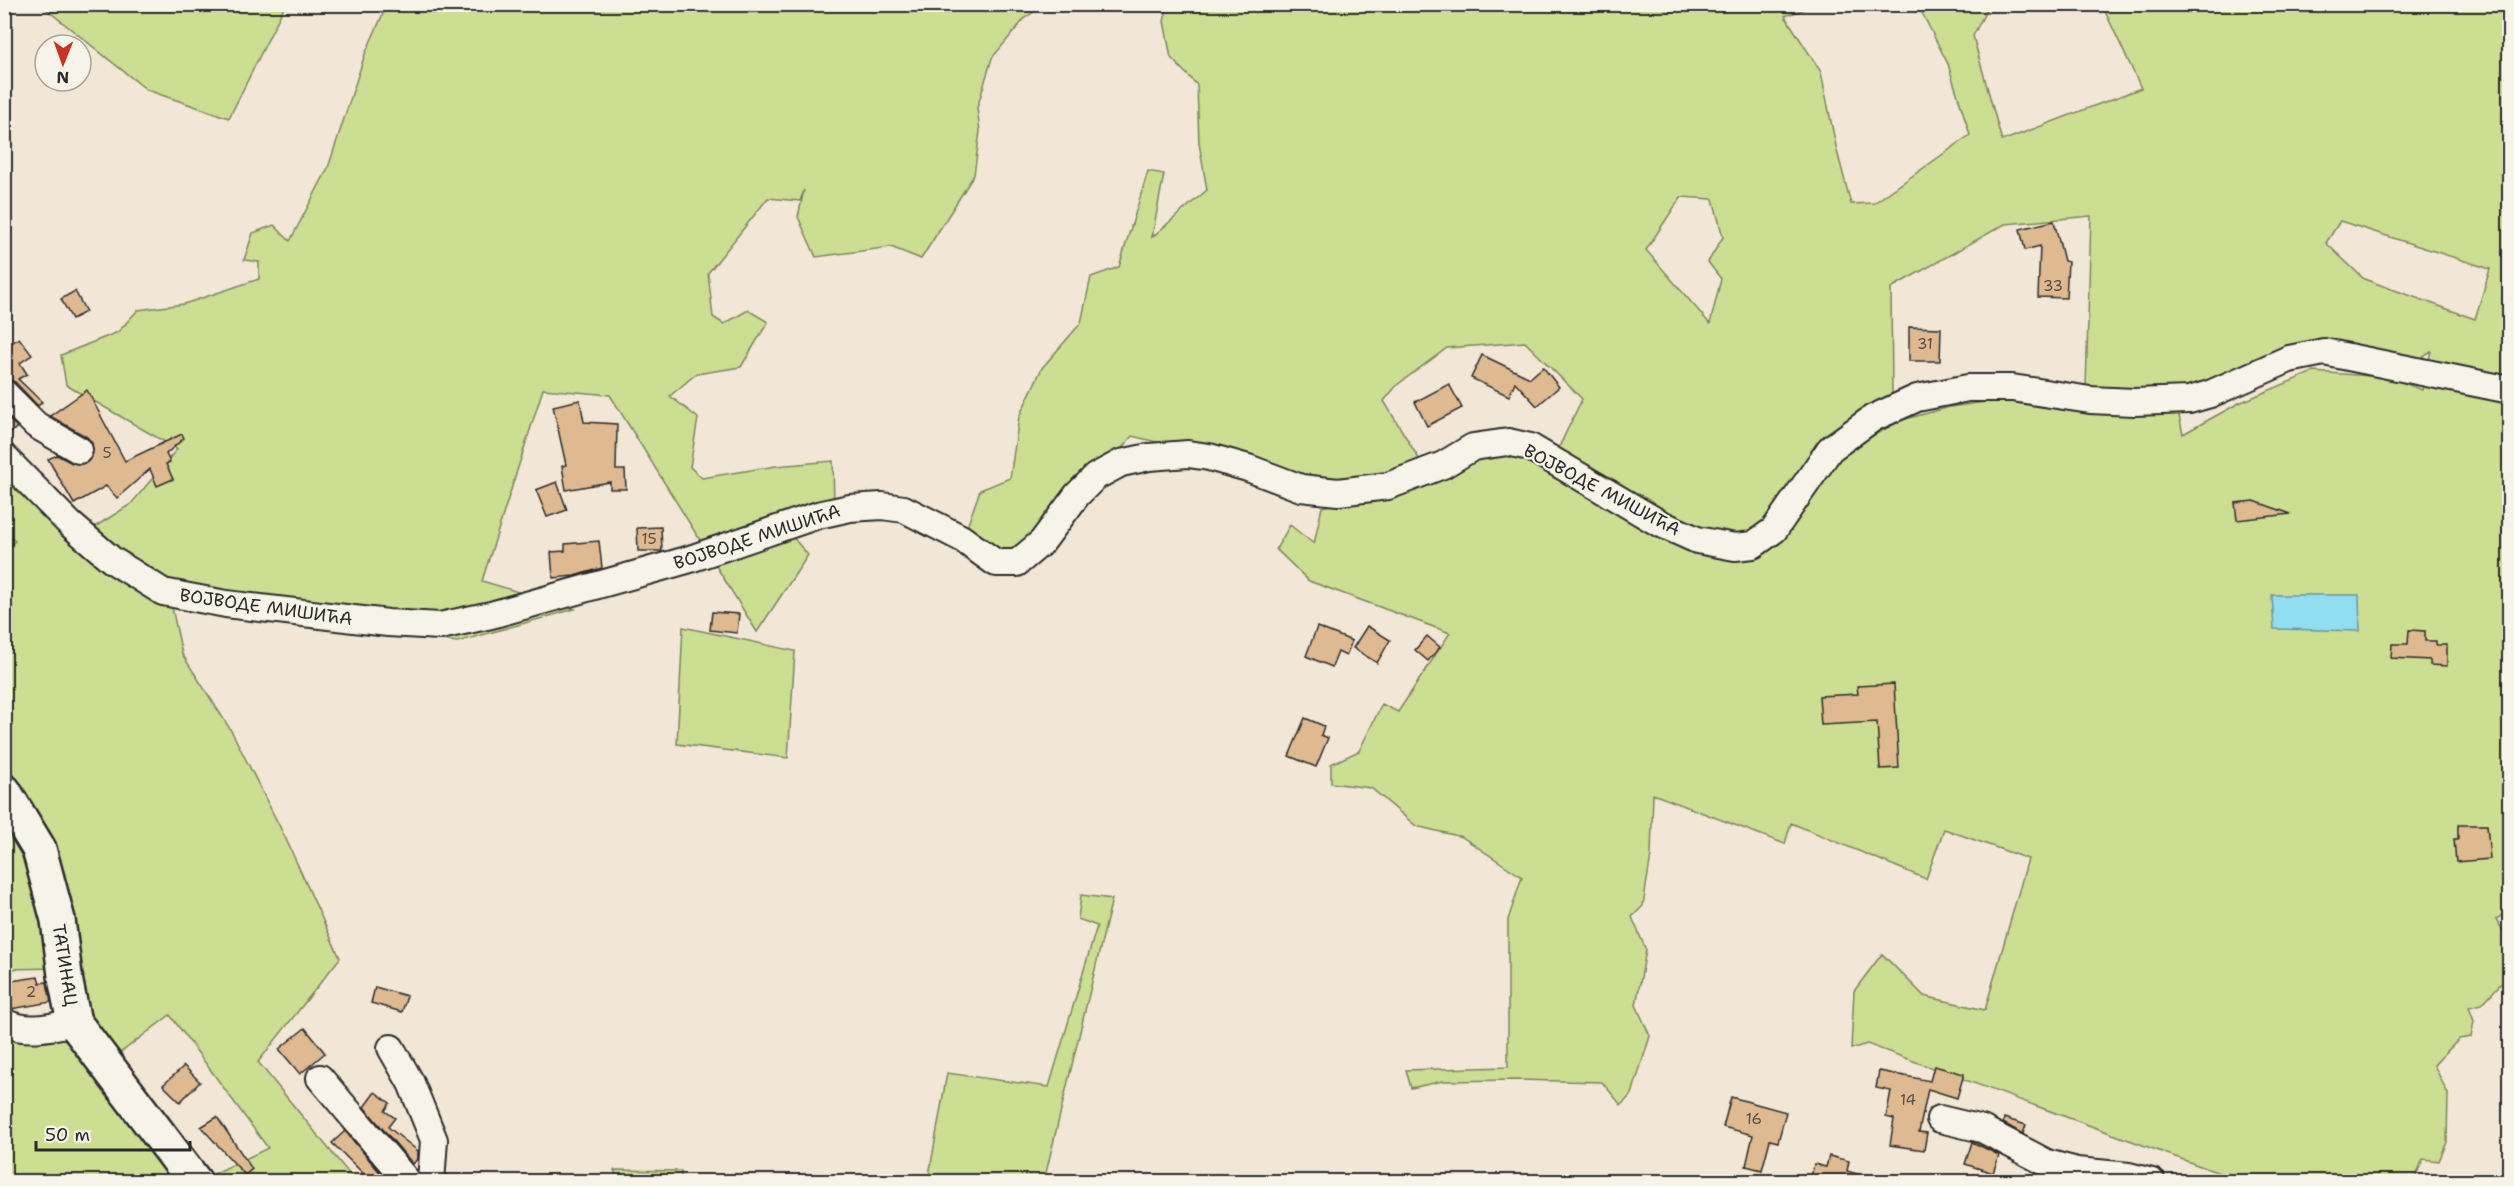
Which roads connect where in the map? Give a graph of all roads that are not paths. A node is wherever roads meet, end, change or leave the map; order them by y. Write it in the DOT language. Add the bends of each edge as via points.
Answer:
graph roads {
  1 [pos="2510,390"];
  2 [pos="4,393"];
  3 [pos="79,450"];
  4 [pos="4,457"];
  5 [pos="4,791"];
  6 [pos="4,1022"];
  7 [pos="74,1022"];
  8 [pos="391,1048"];
  9 [pos="320,1078"];
  10 [pos="1940,1119"];
  11 [pos="195,1182"];
  12 [pos="408,1182"];
  13 [pos="431,1182"];
  14 [pos="2152,1182"];
  1 -- 4 [label="street, ВОЈВОДЕ МИШИЋА" via="2324,352 2289,359 2188,400 2090,400 2012,387 1968,388 1917,398 1873,418 1830,449 1774,530 1753,545 1735,547 1697,540 1659,524 1530,447 1508,442 1473,447 1443,465 1388,486 1338,492 1301,488 1209,457 1149,457 1121,463 1095,477 1042,542 1017,563 996,562 961,538 904,509 850,508 807,518 687,560 440,626 226,604 163,592 112,560"];
  2 -- 3 [label="street" via="36,425"];
  5 -- 7 [label="street, ТАТИНАЦ" via="39,849 58,920"];
  6 -- 7 [label="street" via="14,1027 45,1028"];
  7 -- 11 [label="street, ТАТИНАЦ"];
  8 -- 13 [label="street" via="411,1083 434,1140"];
  9 -- 12 [label="street"];
  10 -- 14 [label="street" via="1982,1129 2047,1163"];
}
